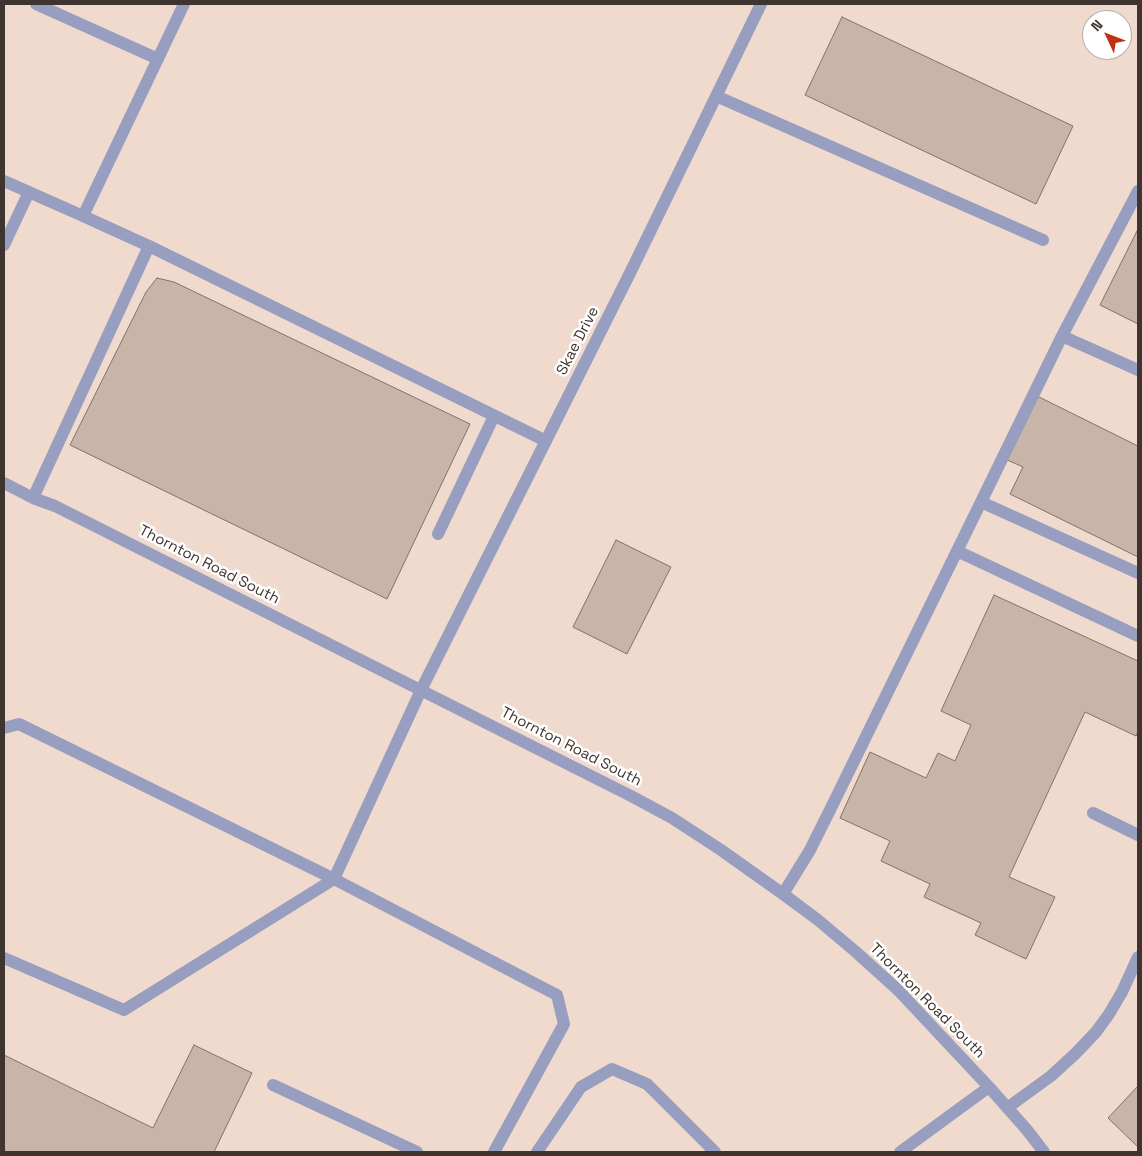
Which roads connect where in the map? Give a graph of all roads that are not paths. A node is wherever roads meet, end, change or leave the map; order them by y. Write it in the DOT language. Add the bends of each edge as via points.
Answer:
graph roads {
  1 [pos="36,4"];
  2 [pos="184,4"];
  3 [pos="761,4"];
  4 [pos="158,59"];
  5 [pos="716,96"];
  6 [pos="4,181"];
  7 [pos="1138,191"];
  8 [pos="29,192"];
  9 [pos="83,216"];
  10 [pos="1043,240"];
  11 [pos="4,245"];
  12 [pos="149,246"];
  13 [pos="1062,336"];
  14 [pos="1138,370"];
  15 [pos="494,416"];
  16 [pos="546,441"];
  17 [pos="4,483"];
  18 [pos="32,498"];
  19 [pos="982,502"];
  20 [pos="438,534"];
  21 [pos="957,551"];
  22 [pos="1138,573"];
  23 [pos="1138,636"];
  24 [pos="421,690"];
  25 [pos="4,728"];
  26 [pos="1093,813"];
  27 [pos="1138,835"];
  28 [pos="334,879"];
  29 [pos="783,894"];
  30 [pos="1138,957"];
  31 [pos="4,958"];
  32 [pos="273,1085"];
  33 [pos="989,1087"];
  34 [pos="1007,1108"];
  35 [pos="418,1152"];
  36 [pos="494,1152"];
  37 [pos="537,1152"];
  38 [pos="715,1152"];
  39 [pos="900,1152"];
  40 [pos="1044,1152"];
  1 -- 4 [label="street"];
  2 -- 4 [label="street"];
  3 -- 5 [label="street, Skae Drive"];
  4 -- 9 [label="street"];
  5 -- 10 [label="street"];
  5 -- 16 [label="street, Skae Drive"];
  6 -- 8 [label="street"];
  7 -- 13 [label="street"];
  8 -- 9 [label="street"];
  8 -- 11 [label="street"];
  9 -- 12 [label="street"];
  12 -- 15 [label="street"];
  12 -- 18 [label="street"];
  13 -- 14 [label="street"];
  13 -- 19 [label="street"];
  15 -- 16 [label="street"];
  15 -- 20 [label="street"];
  16 -- 24 [label="street, Skae Drive"];
  17 -- 18 [label="street, Thornton Road South"];
  18 -- 24 [label="street, Thornton Road South" via="55,506"];
  19 -- 21 [label="street"];
  19 -- 22 [label="street"];
  21 -- 23 [label="street"];
  21 -- 29 [label="street" via="822,827"];
  24 -- 28 [label="street, Skae Drive"];
  24 -- 29 [label="street, Thornton Road South" via="672,818"];
  25 -- 28 [label="street" via="19,724"];
  26 -- 27 [label="street"];
  28 -- 31 [label="street" via="124,1010"];
  28 -- 36 [label="street" via="557,996 564,1024"];
  29 -- 33 [label="street, Thornton Road South" via="898,990"];
  30 -- 34 [label="street" via="1122,992 1096,1032 1051,1076"];
  32 -- 35 [label="street"];
  33 -- 34 [label="street, Thornton Road South"];
  33 -- 39 [label="street"];
  34 -- 40 [label="street, Thornton Road South"];
  37 -- 38 [label="street" via="581,1087 612,1069 647,1084"];
}
